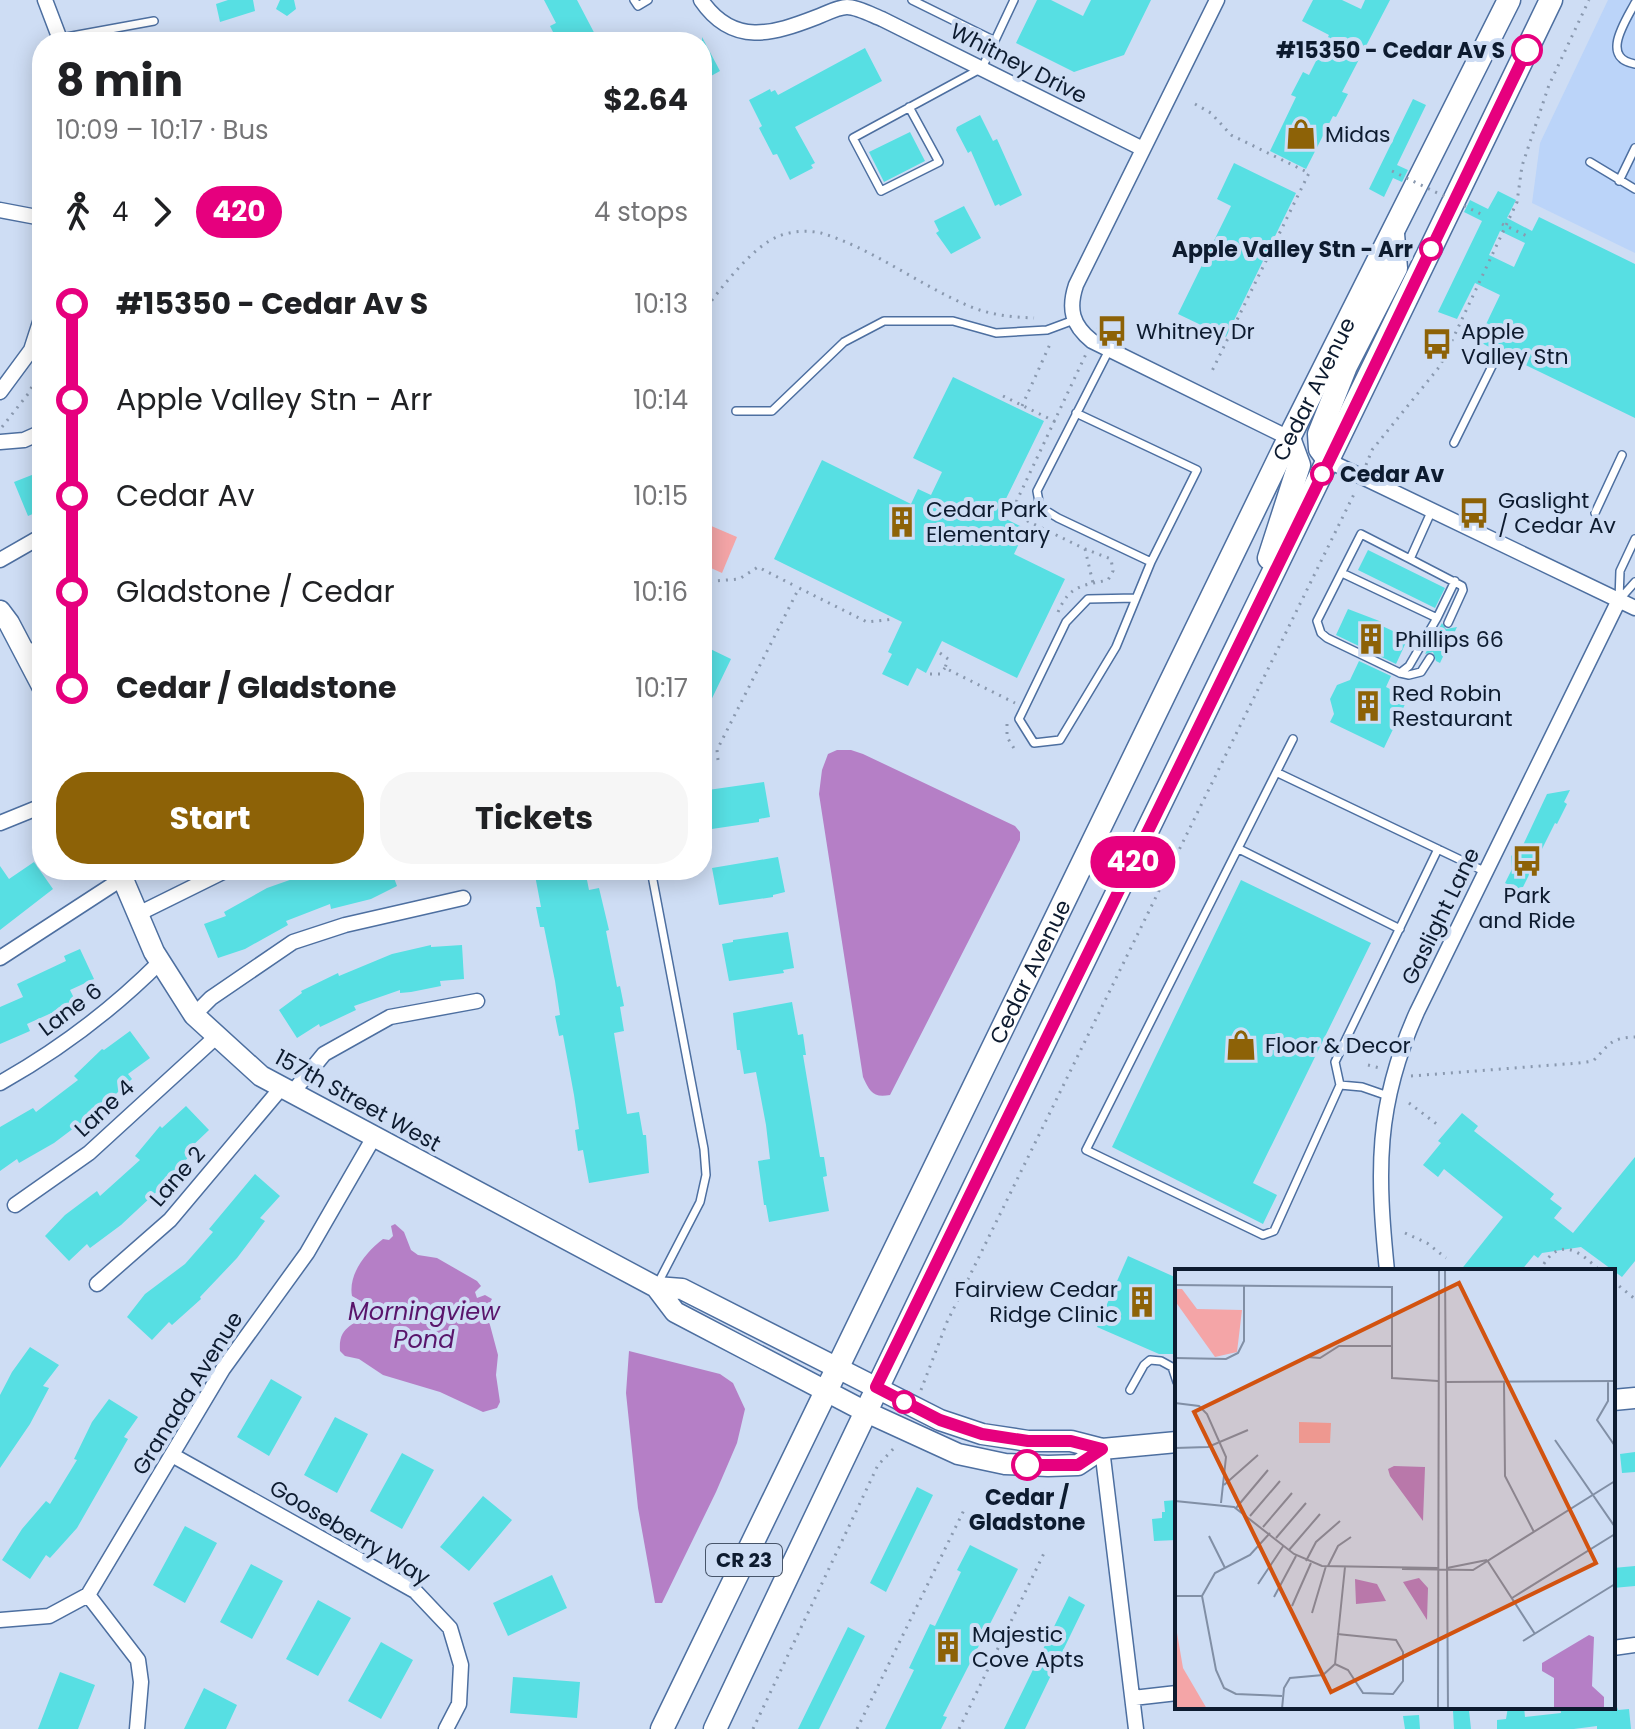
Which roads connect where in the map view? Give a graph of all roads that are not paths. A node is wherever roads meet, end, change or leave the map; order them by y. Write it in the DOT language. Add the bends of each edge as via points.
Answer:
graph roads {
  1 [pos="45,0"];
  2 [pos="634,0"];
  3 [pos="648,0"];
  4 [pos="701,0"];
  5 [pos="912,0"];
  6 [pos="1014,0"];
  7 [pos="1217,0"];
  8 [pos="1509,0"];
  9 [pos="1551,0"];
  10 [pos="1635,3"];
  11 [pos="154,21"];
  12 [pos="58,32"];
  13 [pos="100,32"];
  14 [pos="995,41"];
  15 [pos="1635,64"];
  16 [pos="982,68"];
  17 [pos="909,107"];
  18 [pos="1635,148"];
  19 [pos="1143,149"];
  20 [pos="1590,162"];
  21 [pos="1619,181"];
  22 [pos="1635,189"];
  23 [pos="0,210"];
  24 [pos="32,216"];
  25 [pos="1393,233"];
  26 [pos="1074,320"];
  27 [pos="32,347"];
  28 [pos="1109,350"];
  29 [pos="1499,352"];
  30 [pos="0,392"];
  31 [pos="736,411"];
  32 [pos="1076,413"];
  33 [pos="32,436"];
  34 [pos="1289,438"];
  35 [pos="0,442"];
  36 [pos="1454,443"];
  37 [pos="1622,455"];
  38 [pos="1329,461"];
  39 [pos="1432,510"];
  40 [pos="1595,513"];
  41 [pos="1635,539"];
  42 [pos="32,542"];
  43 [pos="1410,559"];
  44 [pos="0,560"];
  45 [pos="1151,562"];
  46 [pos="1342,573"];
  47 [pos="1455,581"];
  48 [pos="1635,582"];
  49 [pos="1136,598"];
  50 [pos="1619,600"];
  51 [pos="1635,608"];
  52 [pos="0,611"];
  53 [pos="1437,618"];
  54 [pos="1448,623"];
  55 [pos="1246,631"];
  56 [pos="32,648"];
  57 [pos="1430,658"];
  58 [pos="1400,673"];
  59 [pos="1293,739"];
  60 [pos="1278,773"];
  61 [pos="32,810"];
  62 [pos="0,823"];
  63 [pos="1239,849"];
  64 [pos="1438,849"];
  65 [pos="1486,872"];
  66 [pos="112,880"];
  67 [pos="124,880"];
  68 [pos="207,880"];
  69 [pos="653,880"];
  70 [pos="463,898"];
  71 [pos="138,914"];
  72 [pos="1400,929"];
  73 [pos="0,958"];
  74 [pos="160,962"];
  75 [pos="477,1001"];
  76 [pos="194,1015"];
  77 [pos="217,1036"];
  78 [pos="0,1083"];
  79 [pos="1340,1085"];
  80 [pos="287,1090"];
  81 [pos="1388,1096"];
  82 [pos="374,1137"];
  83 [pos="15,1205"];
  84 [pos="1387,1269"];
  85 [pos="97,1284"];
  86 [pos="656,1287"];
  87 [pos="838,1367"];
  88 [pos="1175,1376"];
  89 [pos="876,1387"];
  90 [pos="1130,1390"];
  91 [pos="826,1391"];
  92 [pos="1635,1398"];
  93 [pos="1615,1400"];
  94 [pos="864,1411"];
  95 [pos="1175,1442"];
  96 [pos="1102,1449"];
  97 [pos="172,1455"];
  98 [pos="88,1595"];
  99 [pos="0,1620"];
  100 [pos="1635,1645"];
  101 [pos="1615,1648"];
  102 [pos="1175,1693"];
  103 [pos="1133,1698"];
  104 [pos="137,1729"];
  105 [pos="446,1729"];
  106 [pos="662,1729"];
  107 [pos="715,1729"];
  108 [pos="1136,1729"];
  1 -- 12 [label="street"];
  2 -- 3 [label="lane" via="638,6"];
  4 -- 16 [label="street, Whitney Drive" via="724,23 761,35 846,7"];
  5 -- 14 [label="lane"];
  6 -- 14 [label="lane"];
  7 -- 19 [label="street"];
  8 -- 25 [label="main road, Cedar Avenue / CR 23"];
  9 -- 38 [label="main road, Cedar Avenue / CR 23"];
  10 -- 15 [label="lane" via="1616,47 1624,61"];
  11 -- 13 [label="lane"];
  14 -- 16 [label="lane"];
  16 -- 17 [label="lane"];
  16 -- 19 [label="street, Whitney Drive"];
  17 -- 17 [label="lane" via="853,138 881,191 939,162"];
  18 -- 21 [label="lane"];
  19 -- 26 [label="street" via="1076,285"];
  20 -- 21 [label="lane"];
  21 -- 22 [label="lane"];
  23 -- 24 [label="street"];
  25 -- 34 [label="main road, Cedar Avenue / CR 23"];
  25 -- 38 [label="main road" via="1396,268 1346,366 1319,434 1320,449"];
  26 -- 28 [label="street" via="1082,333"];
  26 -- 31 [label="lane" via="1047,330 996,333 953,321 884,321 844,342 772,411"];
  27 -- 30 [label="street"];
  28 -- 32 [label="lane"];
  28 -- 34 [label="street"];
  29 -- 36 [label="lane"];
  32 -- 45 [label="lane" via="1037,491 1040,507"];
  32 -- 45 [label="lane" via="1197,470"];
  33 -- 35 [label="street"];
  34 -- 55 [label="main road" via="1299,465"];
  34 -- 87 [label="main road, Cedar Avenue / CR 23"];
  37 -- 40 [label="lane"];
  38 -- 39 [label="street"];
  38 -- 55 [label="main road, Cedar Avenue / CR 23"];
  39 -- 43 [label="lane"];
  39 -- 50 [label="street"];
  41 -- 50 [label="lane" via="1620,571"];
  42 -- 44 [label="street"];
  43 -- 46 [label="lane" via="1361,534"];
  43 -- 47 [label="lane"];
  45 -- 49 [label="lane"];
  46 -- 53 [label="lane"];
  46 -- 58 [label="lane" via="1317,621 1321,633"];
  47 -- 53 [label="lane"];
  47 -- 54 [label="lane" via="1463,590"];
  48 -- 50 [label="lane"];
  49 -- 49 [label="lane" via="1116,647 1060,740 1034,743 1019,719 1066,622 1088,599"];
  50 -- 51 [label="street"];
  50 -- 65 [label="street, Gaslight Lane"];
  52 -- 56 [label="street"];
  53 -- 58 [label="lane"];
  55 -- 89 [label="main road, Cedar Avenue / CR 23"];
  57 -- 58 [label="lane" via="1421,672"];
  59 -- 60 [label="lane"];
  60 -- 63 [label="lane"];
  60 -- 64 [label="lane"];
  61 -- 62 [label="street"];
  63 -- 72 [label="lane"];
  63 -- 79 [label="lane" via="1086,1150 1263,1235 1274,1231"];
  64 -- 65 [label="lane"];
  64 -- 72 [label="lane"];
  65 -- 81 [label="street, Gaslight Lane" via="1417,1012"];
  66 -- 73 [label="street"];
  67 -- 71 [label="street, 157th Street West"];
  68 -- 71 [label="street"];
  69 -- 86 [label="lane" via="706,1175 700,1202"];
  70 -- 76 [label="street" via="293,942"];
  71 -- 74 [label="street, 157th Street West"];
  72 -- 79 [label="lane" via="1335,1062"];
  74 -- 76 [label="street, 157th Street West"];
  74 -- 78 [label="street, Lane 6" via="35,1063"];
  75 -- 80 [label="street, Lane 2" via="390,1017 324,1054"];
  76 -- 77 [label="street, 157th Street West"];
  77 -- 80 [label="street, 157th Street West" via="261,1076"];
  77 -- 83 [label="street, Lane 4" via="89,1153"];
  79 -- 81 [label="lane"];
  80 -- 82 [label="street, 157th Street West"];
  80 -- 85 [label="street, Lane 2" via="170,1220"];
  81 -- 84 [label="street, Gaslight Lane" via="1379,1178"];
  82 -- 86 [label="street, 157th Street West"];
  82 -- 97 [label="street, Granada Avenue" via="307,1253 223,1369"];
  86 -- 87 [label="street, 157th Street West" via="682,1289"];
  86 -- 91 [label="street, 157th Street West" via="675,1312"];
  87 -- 89 [label="street, 157th Street West"];
  87 -- 91 [label="main road, Cedar Avenue / CR 23"];
  88 -- 90 [label="lane" via="1172,1367 1150,1360"];
  89 -- 94 [label="main road, Cedar Avenue / CR 23"];
  89 -- 96 [label="street, 157th Street West" via="940,1420 982,1434 1071,1441"];
  91 -- 94 [label="street, 157th Street West"];
  91 -- 106 [label="main road, Cedar Avenue / CR 23"];
  92 -- 93 [label="street"];
  94 -- 96 [label="street, 157th Street West" via="958,1454 1005,1464 1078,1465"];
  94 -- 107 [label="main road, Cedar Avenue / CR 23"];
  95 -- 96 [label="street, 157th Street West"];
  96 -- 103 [label="street"];
  97 -- 98 [label="street, Granada Avenue"];
  97 -- 105 [label="street, Gooseberry Way" via="415,1591 450,1628 461,1665 459,1704"];
  98 -- 99 [label="street" via="49,1616"];
  98 -- 104 [label="street" via="138,1660"];
  100 -- 101 [label="street"];
  102 -- 103 [label="street"];
  103 -- 108 [label="street"];
}
